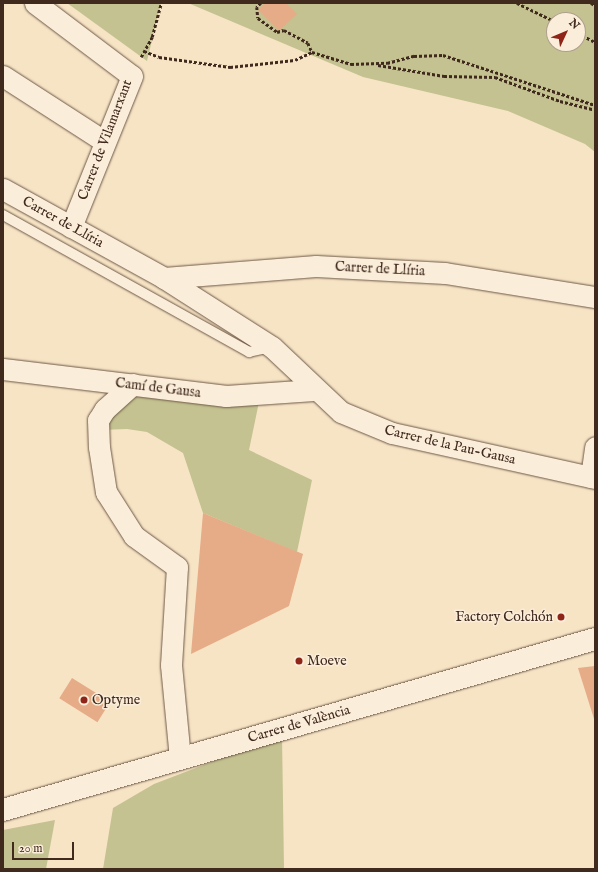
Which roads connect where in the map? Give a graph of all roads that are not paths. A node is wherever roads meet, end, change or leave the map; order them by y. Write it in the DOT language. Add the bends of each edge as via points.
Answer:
graph roads {
  1 [pos="35,3"];
  2 [pos="3,76"];
  3 [pos="104,141"];
  4 [pos="3,189"];
  5 [pos="3,214"];
  6 [pos="71,227"];
  7 [pos="164,278"];
  8 [pos="595,297"];
  9 [pos="272,347"];
  10 [pos="3,369"];
  11 [pos="133,384"];
  12 [pos="314,390"];
  13 [pos="595,447"];
  14 [pos="593,477"];
  15 [pos="595,639"];
  16 [pos="180,758"];
  17 [pos="3,810"];
  1 -- 3 [label="street, Carrer de Vilamarxant" via="132,76"];
  2 -- 3 [label="street"];
  3 -- 6 [label="street, Carrer de Vilamarxant"];
  4 -- 6 [label="street, Carrer de Llíria"];
  5 -- 9 [label="lane" via="250,352"];
  6 -- 7 [label="street, Carrer de Llíria"];
  7 -- 8 [label="street, Carrer de Llíria" via="316,266 445,273"];
  7 -- 9 [label="street, Carrer de Llíria"];
  9 -- 12 [label="street, Carrer de la Pau-Gausa"];
  10 -- 11 [label="street, Camí de Gausa"];
  11 -- 12 [label="street, Camí de Gausa" via="226,396"];
  11 -- 16 [label="street" via="105,409 98,420 99,447 106,492 134,536 177,567 171,665"];
  12 -- 14 [label="street, Carrer de la Pau-Gausa" via="341,412 392,433"];
  13 -- 14 [label="street"];
  15 -- 16 [label="main road, Carrer de València"];
  16 -- 17 [label="main road, Carrer de València"];
}
